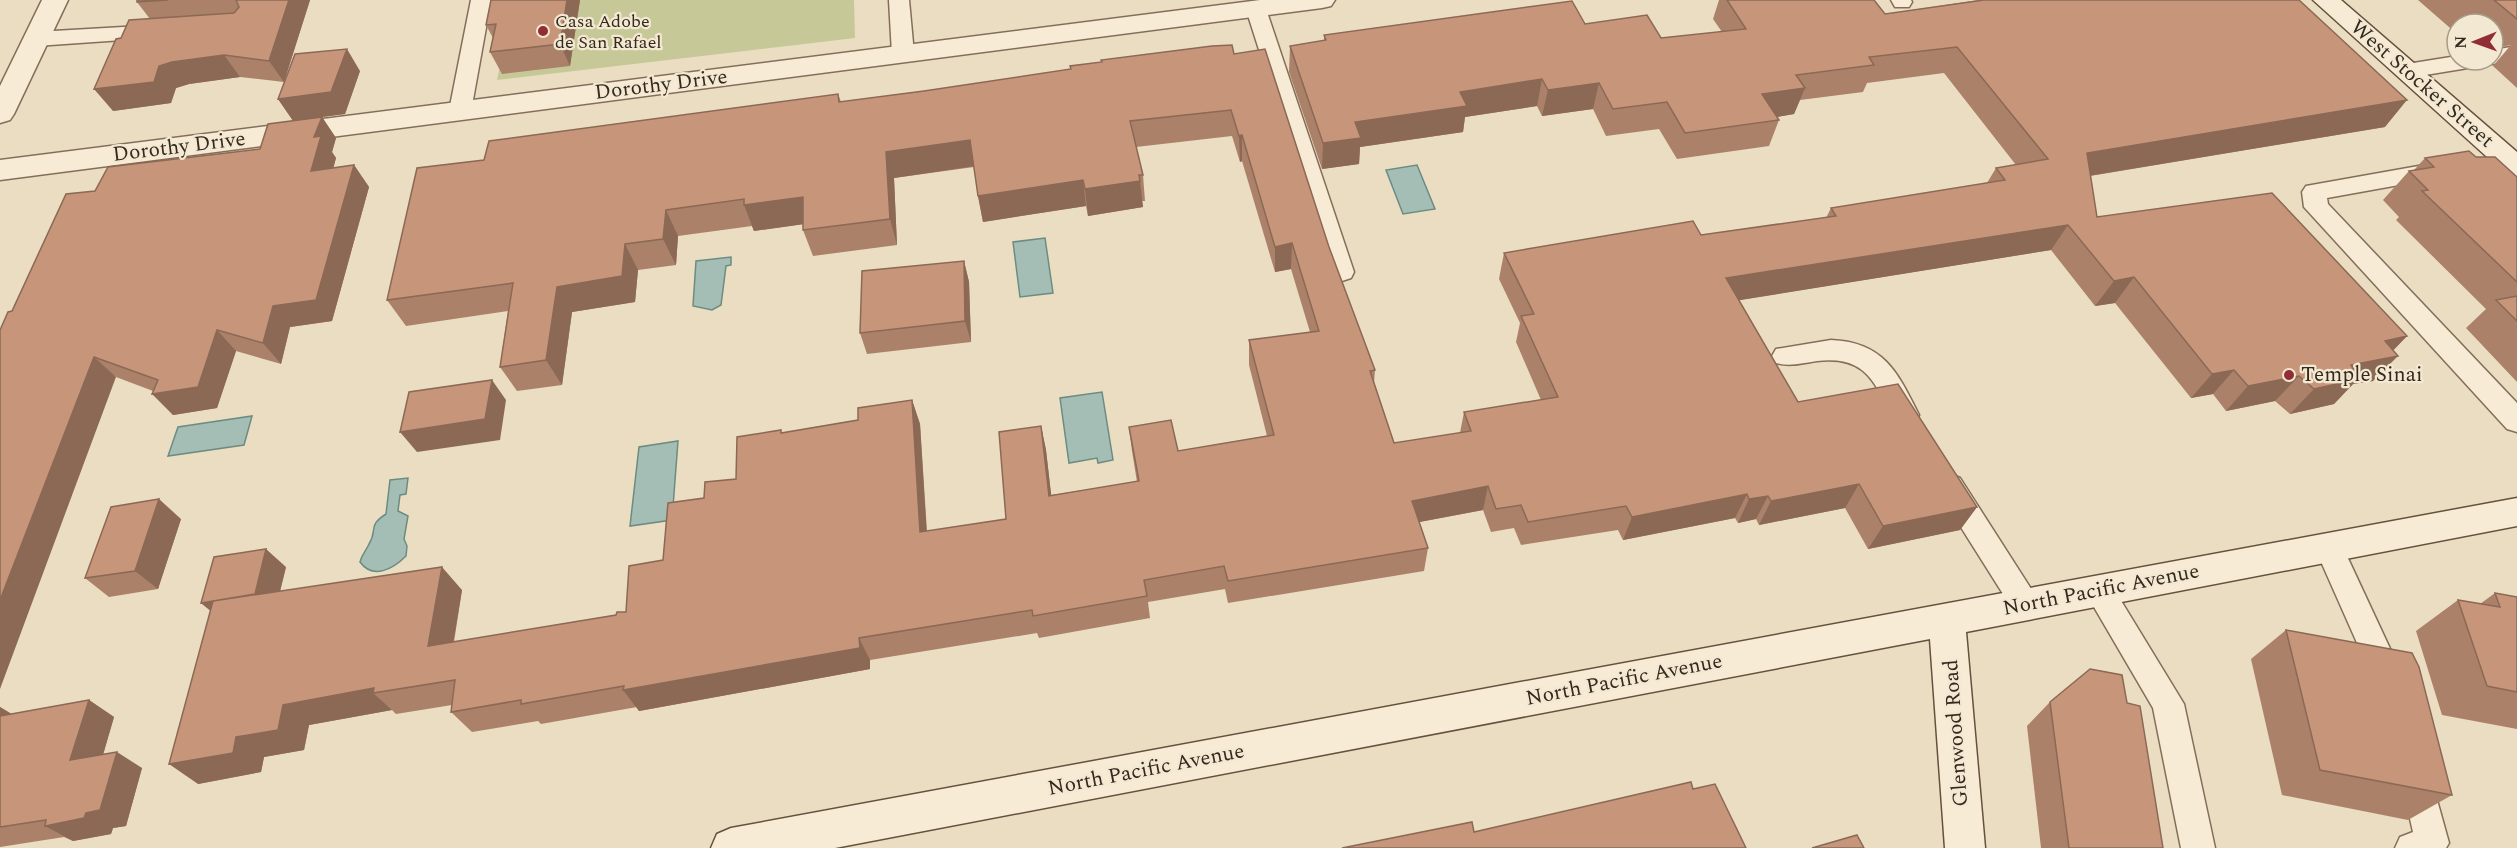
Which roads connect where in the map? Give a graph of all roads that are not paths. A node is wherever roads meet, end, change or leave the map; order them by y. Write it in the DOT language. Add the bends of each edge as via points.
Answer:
graph roads {
  1 [pos="55,0"];
  2 [pos="481,0"];
  3 [pos="899,0"];
  4 [pos="1322,0"];
  5 [pos="2326,0"];
  6 [pos="1241,6"];
  7 [pos="183,31"];
  8 [pos="36,39"];
  9 [pos="903,54"];
  10 [pos="2445,65"];
  11 [pos="2407,71"];
  12 [pos="460,111"];
  13 [pos="0,114"];
  14 [pos="2512,164"];
  15 [pos="0,170"];
  16 [pos="1342,272"];
  17 [pos="1785,356"];
  18 [pos="2517,421"];
  19 [pos="1917,432"];
  20 [pos="1935,462"];
  21 [pos="2517,512"];
  22 [pos="2329,548"];
  23 [pos="2099,590"];
  24 [pos="2025,604"];
  25 [pos="1947,619"];
  26 [pos="2399,706"];
  27 [pos="2410,752"];
  28 [pos="731,848"];
  29 [pos="1965,848"];
  30 [pos="2198,848"];
  31 [pos="2412,848"];
  1 -- 8 [label="street"];
  2 -- 12 [label="lane"];
  3 -- 9 [label="lane"];
  4 -- 6 [label="street, Dorothy Drive"];
  5 -- 11 [label="street, West Stocker Street"];
  6 -- 9 [label="street, Dorothy Drive"];
  6 -- 16 [label="lane"];
  7 -- 8 [label="lane"];
  8 -- 13 [label="street"];
  9 -- 12 [label="street, Dorothy Drive"];
  10 -- 11 [label="lane"];
  11 -- 14 [label="street, West Stocker Street"];
  12 -- 15 [label="street, Dorothy Drive"];
  14 -- 18 [label="lane" via="2468,166 2314,192 2316,207"];
  17 -- 19 [label="lane" via="1838,349 1873,363"];
  20 -- 24 [label="lane"];
  21 -- 22 [label="street, North Pacific Avenue"];
  22 -- 23 [label="street, North Pacific Avenue"];
  22 -- 26 [label="lane"];
  23 -- 24 [label="street, North Pacific Avenue"];
  23 -- 30 [label="lane" via="2168,704"];
  24 -- 25 [label="street, North Pacific Avenue"];
  25 -- 28 [label="street, North Pacific Avenue"];
  25 -- 29 [label="street, Glenwood Road"];
  27 -- 31 [label="lane" via="2432,843"];
}
